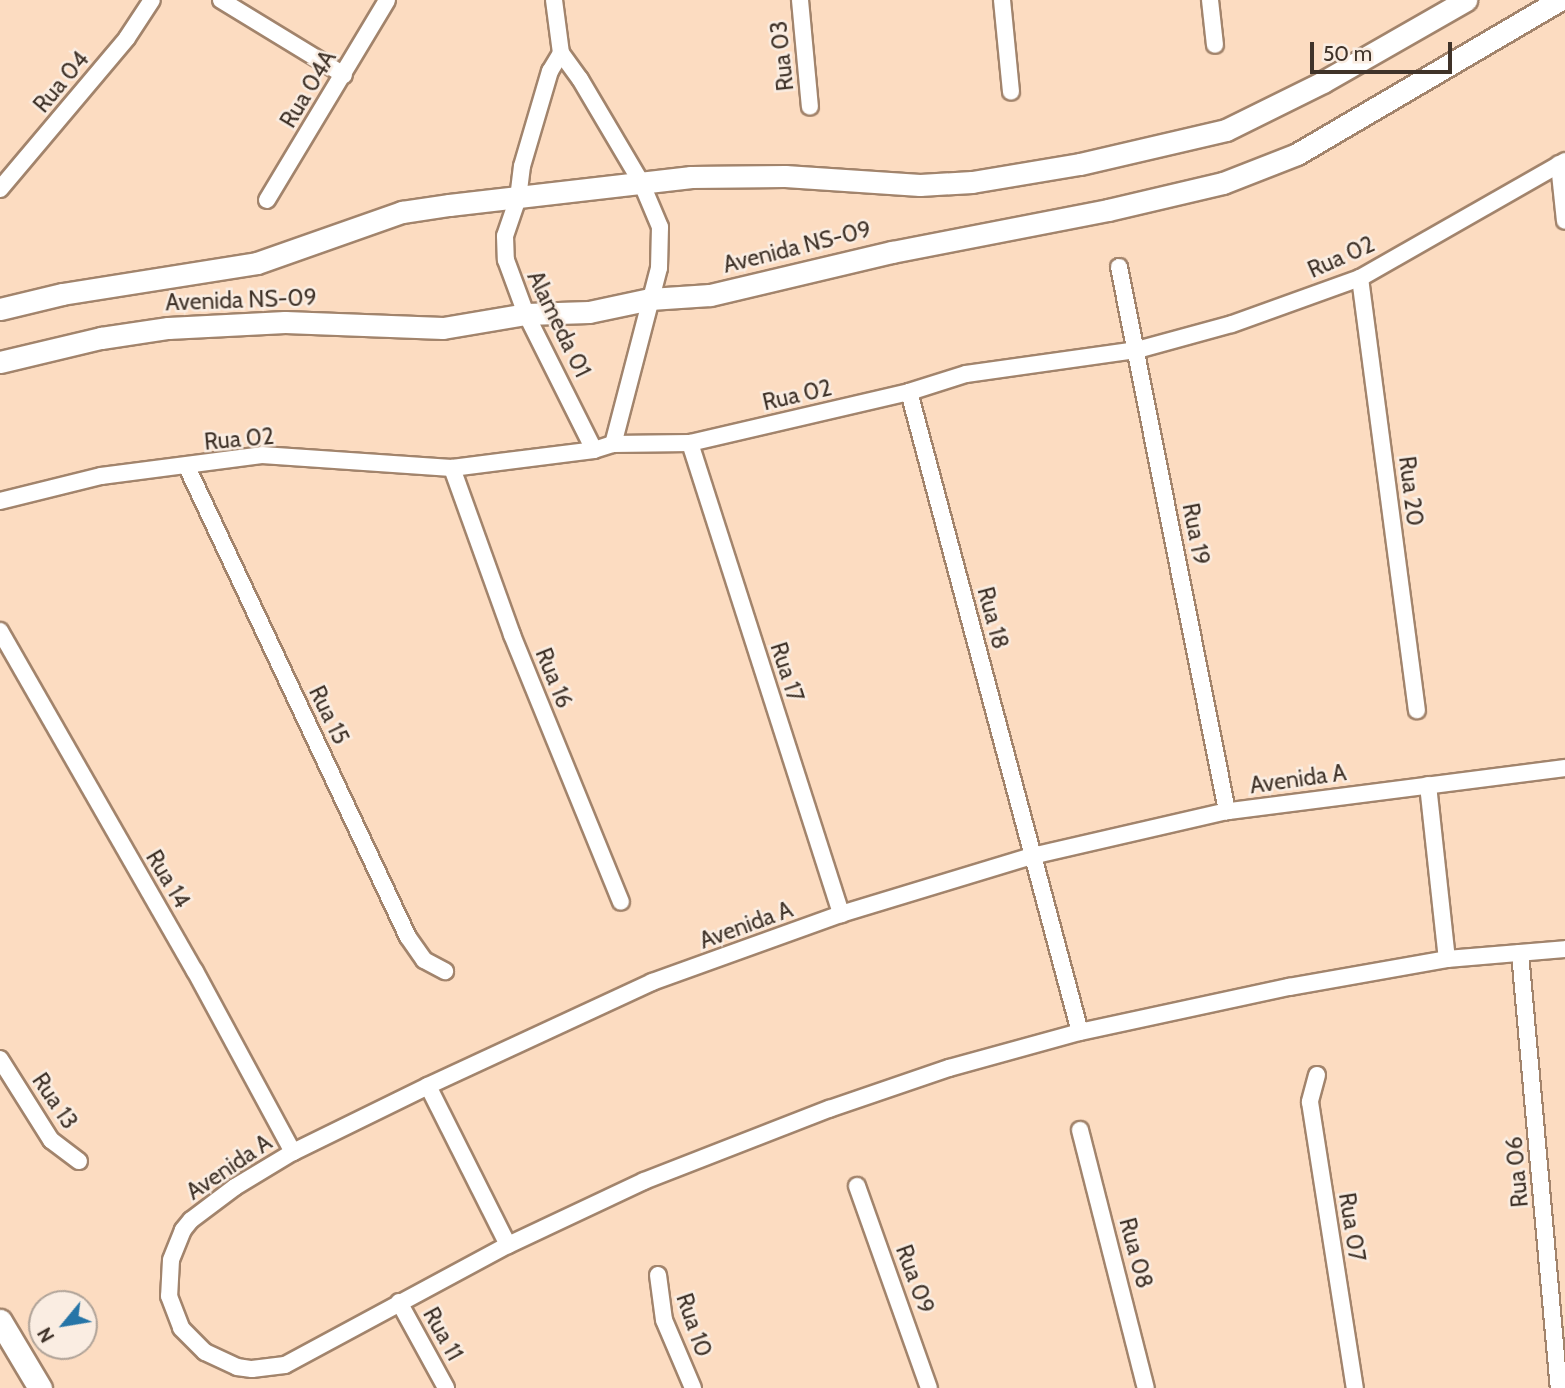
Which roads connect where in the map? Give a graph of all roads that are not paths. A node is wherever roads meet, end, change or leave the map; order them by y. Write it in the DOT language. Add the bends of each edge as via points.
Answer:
graph roads {
  1 [pos="152,0"];
  2 [pos="221,0"];
  3 [pos="387,0"];
  4 [pos="554,0"];
  5 [pos="800,0"];
  6 [pos="1002,0"];
  7 [pos="1210,0"];
  8 [pos="1466,0"];
  9 [pos="1562,0"];
  10 [pos="1215,45"];
  11 [pos="561,53"];
  12 [pos="344,75"];
  13 [pos="1011,92"];
  14 [pos="810,107"];
  15 [pos="1562,162"];
  16 [pos="642,182"];
  17 [pos="0,189"];
  18 [pos="518,198"];
  19 [pos="267,200"];
  20 [pos="1565,220"];
  21 [pos="1119,267"];
  22 [pos="1360,278"];
  23 [pos="650,299"];
  24 [pos="0,309"];
  25 [pos="526,314"];
  26 [pos="1137,350"];
  27 [pos="0,362"];
  28 [pos="909,392"];
  29 [pos="690,443"];
  30 [pos="613,444"];
  31 [pos="594,450"];
  32 [pos="187,467"];
  33 [pos="452,468"];
  34 [pos="0,501"];
  35 [pos="0,631"];
  36 [pos="1417,710"];
  37 [pos="1565,768"];
  38 [pos="1428,785"];
  39 [pos="1227,811"];
  40 [pos="1032,856"];
  41 [pos="621,902"];
  42 [pos="841,914"];
  43 [pos="1565,949"];
  44 [pos="1520,953"];
  45 [pos="1447,959"];
  46 [pos="444,971"];
  47 [pos="1080,1032"];
  48 [pos="0,1059"];
  49 [pos="1317,1075"];
  50 [pos="428,1086"];
  51 [pos="1080,1130"];
  52 [pos="293,1152"];
  53 [pos="79,1161"];
  54 [pos="858,1186"];
  55 [pos="508,1245"];
  56 [pos="658,1275"];
  57 [pos="399,1302"];
  58 [pos="0,1321"];
  59 [pos="40,1388"];
  60 [pos="446,1388"];
  61 [pos="693,1388"];
  62 [pos="929,1388"];
  63 [pos="1146,1388"];
  64 [pos="1355,1388"];
  65 [pos="1559,1388"];
  1 -- 17 [label="street, Rua 04" via="127,38"];
  2 -- 12 [label="street"];
  3 -- 12 [label="street, Rua 04A"];
  4 -- 11 [label="street, Alameda 01"];
  5 -- 14 [label="street, Rua 03"];
  6 -- 13 [label="street"];
  7 -- 10 [label="street"];
  8 -- 16 [label="street, Avenida NS-09" via="1324,82 1226,130 1080,164 972,182 920,185 747,175"];
  9 -- 23 [label="street, Avenida NS-09" via="1297,154 1223,183 710,295"];
  11 -- 16 [label="street, Alameda 01"];
  11 -- 18 [label="street, Alameda 01" via="550,71 539,108 518,181"];
  12 -- 19 [label="street, Rua 04A"];
  15 -- 20 [label="street"];
  15 -- 22 [label="street, Rua 02"];
  16 -- 18 [label="street, Avenida NS-09"];
  16 -- 23 [label="street, Alameda 01" via="662,240"];
  18 -- 24 [label="street, Avenida NS-09" via="402,212 273,260 62,293"];
  18 -- 25 [label="street, Alameda 01" via="505,249 510,276"];
  21 -- 26 [label="street, Rua 19"];
  22 -- 26 [label="street, Rua 02" via="1232,324"];
  22 -- 36 [label="street, Rua 20"];
  23 -- 25 [label="street, Avenida NS-09" via="589,312"];
  23 -- 30 [label="street, Alameda 01"];
  25 -- 27 [label="street, Avenida NS-09" via="443,328 285,322 168,328"];
  25 -- 31 [label="street, Alameda 01"];
  26 -- 28 [label="street, Rua 02" via="966,374"];
  26 -- 39 [label="street, Rua 19"];
  28 -- 29 [label="street, Rua 02"];
  28 -- 40 [label="street, Rua 18"];
  29 -- 30 [label="street, Rua 02"];
  29 -- 42 [label="street, Rua 17"];
  30 -- 31 [label="street, Rua 02"];
  31 -- 33 [label="street, Rua 02"];
  32 -- 33 [label="street, Rua 02" via="262,455"];
  32 -- 34 [label="street, Rua 02" via="102,476"];
  32 -- 46 [label="street, Rua 15" via="408,937 424,960"];
  33 -- 41 [label="street, Rua 16" via="512,635"];
  35 -- 52 [label="street, Rua 14"];
  37 -- 38 [label="street, Avenida A"];
  38 -- 39 [label="street, Avenida A"];
  38 -- 45 [label="street"];
  39 -- 40 [label="street, Avenida A"];
  40 -- 42 [label="street, Avenida A"];
  40 -- 47 [label="street, Rua 18"];
  42 -- 50 [label="street, Avenida A" via="652,982"];
  43 -- 44 [label="street, Avenida A"];
  44 -- 45 [label="street, Avenida A"];
  44 -- 65 [label="street, Rua 06"];
  45 -- 47 [label="street, Avenida A" via="1275,989"];
  47 -- 55 [label="street, Avenida A" via="949,1068 829,1109 643,1181"];
  48 -- 53 [label="street, Rua 13" via="51,1140"];
  49 -- 64 [label="street, Rua 07" via="1310,1102"];
  50 -- 52 [label="street, Avenida A"];
  50 -- 55 [label="street"];
  51 -- 63 [label="street, Rua 08"];
  52 -- 57 [label="street, Avenida A" via="235,1186 183,1230 168,1276 169,1296 180,1328 221,1361 245,1368 273,1367 293,1361"];
  54 -- 62 [label="street, Rua 09"];
  55 -- 57 [label="street, Avenida A"];
  56 -- 61 [label="street, Rua 10" via="664,1320"];
  57 -- 60 [label="street, Rua 11"];
  58 -- 59 [label="main road"];
}
